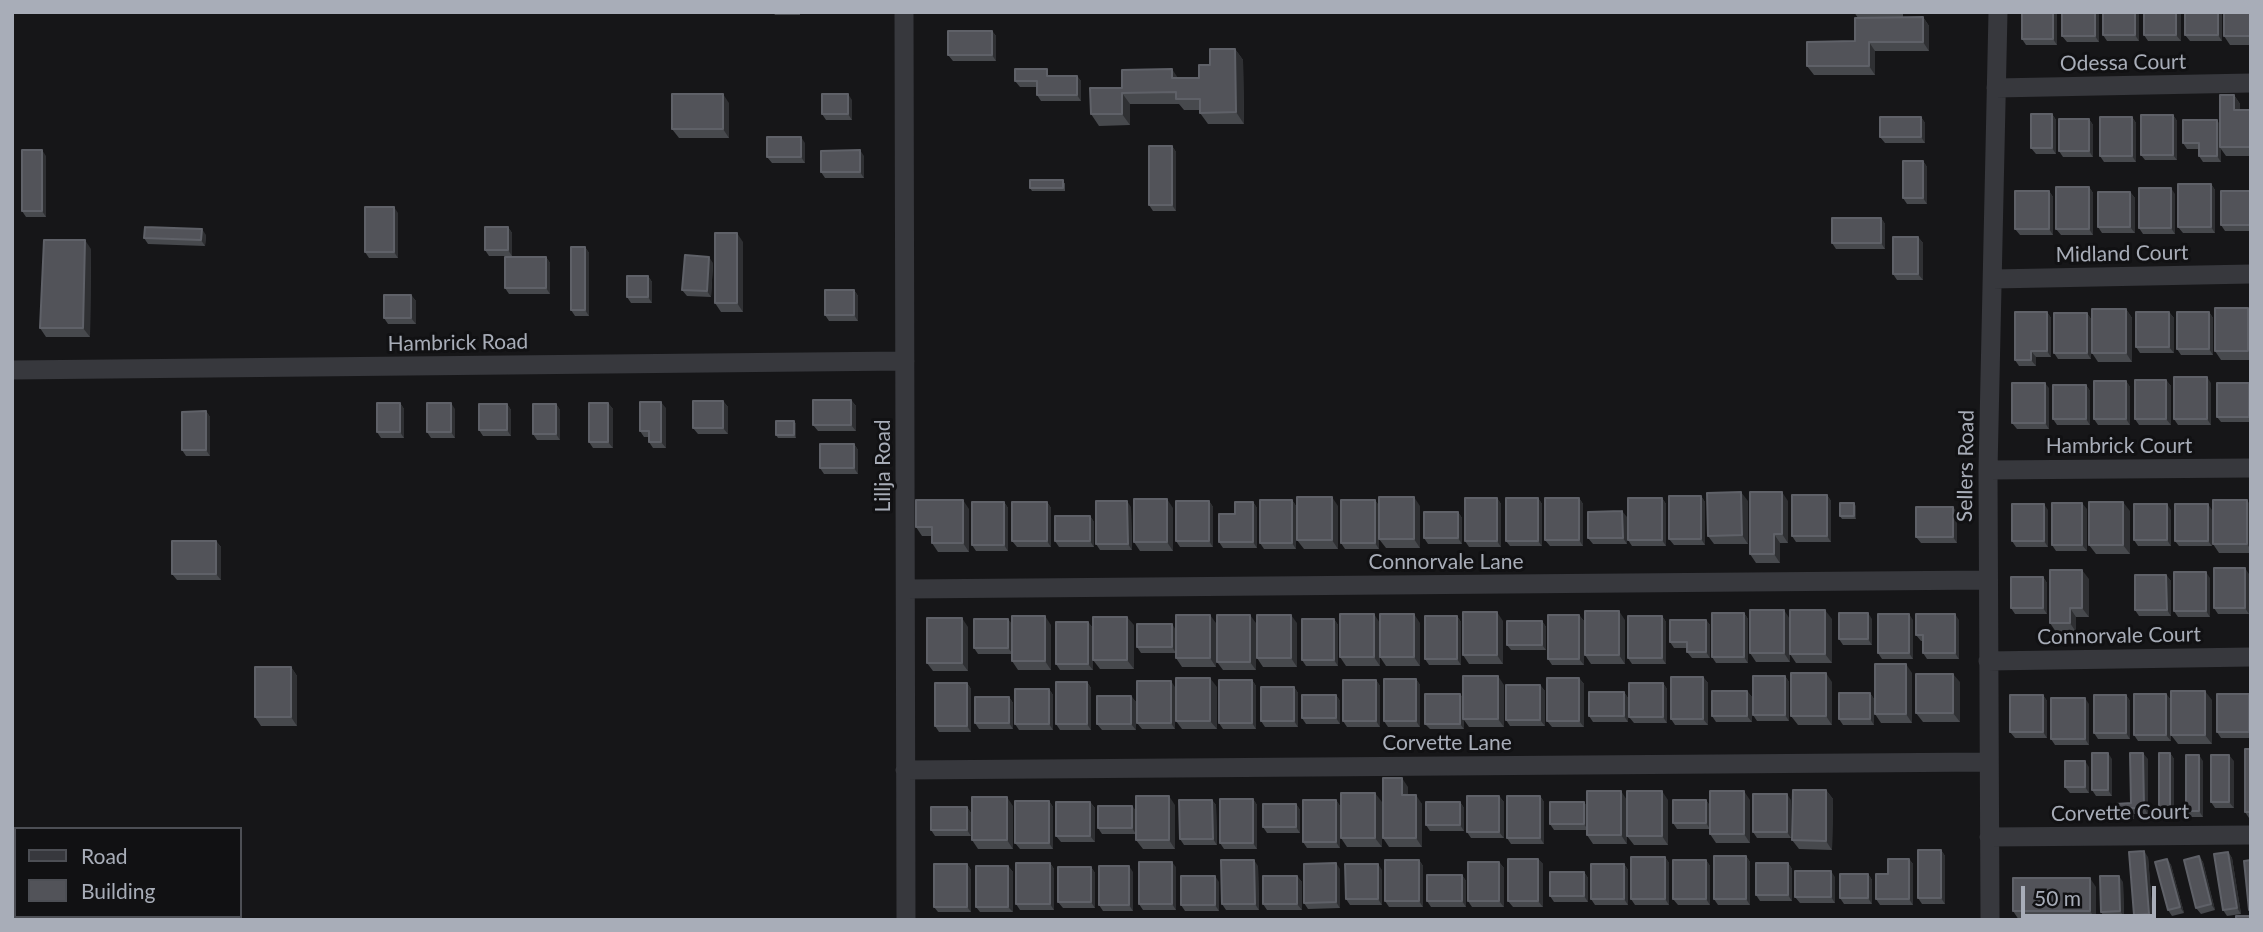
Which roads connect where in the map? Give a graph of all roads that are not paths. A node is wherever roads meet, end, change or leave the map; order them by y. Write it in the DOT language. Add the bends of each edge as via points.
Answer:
graph roads {
  1 [pos="904,12"];
  2 [pos="1997,12"];
  3 [pos="2251,83"];
  4 [pos="1996,88"];
  5 [pos="2251,274"];
  6 [pos="1993,279"];
  7 [pos="905,361"];
  8 [pos="12,370"];
  9 [pos="2251,468"];
  10 [pos="1988,470"];
  11 [pos="1987,580"];
  12 [pos="906,589"];
  13 [pos="2251,657"];
  14 [pos="1988,661"];
  15 [pos="1989,762"];
  16 [pos="905,770"];
  17 [pos="2251,835"];
  18 [pos="1989,837"];
  19 [pos="906,920"];
  20 [pos="1990,920"];
  1 -- 7 [label="street, Lillja Road"];
  2 -- 4 [label="street, Sellers Road"];
  3 -- 4 [label="street, Odessa Court"];
  4 -- 6 [label="street, Sellers Road"];
  5 -- 6 [label="street, Midland Court"];
  6 -- 10 [label="street, Sellers Road"];
  7 -- 8 [label="street, Hambrick Road"];
  7 -- 12 [label="street, Lillja Road"];
  9 -- 10 [label="street, Hambrick Court"];
  10 -- 11 [label="street, Sellers Road"];
  11 -- 12 [label="street, Connorvale Lane"];
  11 -- 14 [label="street, Sellers Road"];
  12 -- 16 [label="street, Lillja Road"];
  13 -- 14 [label="street, Connorvale Court"];
  14 -- 15 [label="street, Sellers Road"];
  15 -- 16 [label="street, Corvette Lane"];
  15 -- 18 [label="street, Sellers Road"];
  16 -- 19 [label="street, Lillja Road"];
  17 -- 18 [label="street, Corvette Court"];
  18 -- 20 [label="street, Sellers Road"];
}
